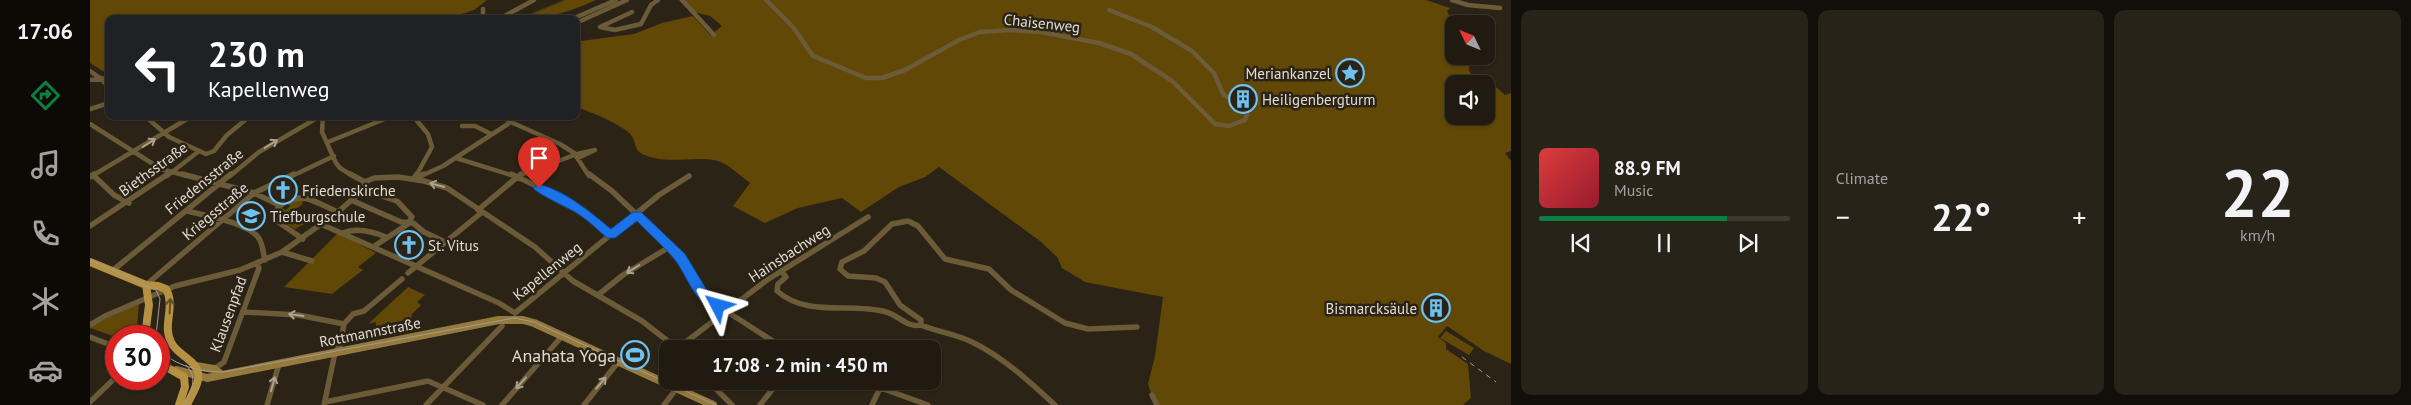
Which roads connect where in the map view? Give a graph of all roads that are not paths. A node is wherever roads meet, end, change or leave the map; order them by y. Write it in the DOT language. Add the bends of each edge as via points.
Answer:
graph roads {
  1 [pos="534,0"];
  2 [pos="616,0"];
  3 [pos="626,0"];
  4 [pos="658,0"];
  5 [pos="682,0"];
  6 [pos="766,0"];
  7 [pos="1452,0"];
  8 [pos="1500,8"];
  9 [pos="483,9"];
  10 [pos="1109,10"];
  11 [pos="632,12"];
  12 [pos="483,15"];
  13 [pos="506,15"];
  14 [pos="580,16"];
  15 [pos="580,21"];
  16 [pos="714,35"];
  17 [pos="90,71"];
  18 [pos="101,78"];
  19 [pos="105,78"];
  20 [pos="90,80"];
  21 [pos="105,85"];
  22 [pos="105,104"];
  23 [pos="90,109"];
  24 [pos="149,120"];
  25 [pos="186,120"];
  26 [pos="245,120"];
  27 [pos="314,120"];
  28 [pos="320,120"];
  29 [pos="381,120"];
  30 [pos="417,120"];
  31 [pos="508,120"];
  32 [pos="510,120"];
  33 [pos="90,124"];
  34 [pos="462,126"];
  35 [pos="165,133"];
  36 [pos="491,134"];
  37 [pos="328,142"];
  38 [pos="199,151"];
  39 [pos="133,153"];
  40 [pos="334,156"];
  41 [pos="576,156"];
  42 [pos="456,158"];
  43 [pos="170,173"];
  44 [pos="92,176"];
  45 [pos="517,176"];
  46 [pos="689,176"];
  47 [pos="414,179"];
  48 [pos="365,182"];
  49 [pos="219,185"];
  50 [pos="363,190"];
  51 [pos="254,193"];
  52 [pos="352,200"];
  53 [pos="129,202"];
  54 [pos="279,206"];
  55 [pos="187,211"];
  56 [pos="335,211"];
  57 [pos="480,212"];
  58 [pos="637,215"];
  59 [pos="868,217"];
  60 [pos="222,221"];
  61 [pos="408,224"];
  62 [pos="323,225"];
  63 [pos="90,226"];
  64 [pos="342,233"];
  65 [pos="611,235"];
  66 [pos="386,237"];
  67 [pos="303,239"];
  68 [pos="445,242"];
  69 [pos="670,246"];
  70 [pos="373,247"];
  71 [pos="282,252"];
  72 [pos="265,260"];
  73 [pos="312,261"];
  74 [pos="90,262"];
  75 [pos="257,264"];
  76 [pos="415,266"];
  77 [pos="112,270"];
  78 [pos="781,271"];
  79 [pos="408,273"];
  80 [pos="563,274"];
  81 [pos="402,279"];
  82 [pos="146,285"];
  83 [pos="166,290"];
  84 [pos="598,295"];
  85 [pos="149,297"];
  86 [pos="243,312"];
  87 [pos="728,312"];
  88 [pos="514,316"];
  89 [pos="344,324"];
  90 [pos="90,325"];
  91 [pos="146,325"];
  92 [pos="921,325"];
  93 [pos="502,326"];
  94 [pos="1137,328"];
  95 [pos="563,336"];
  96 [pos="90,337"];
  97 [pos="670,340"];
  98 [pos="689,340"];
  99 [pos="771,340"];
  100 [pos="105,343"];
  101 [pos="335,353"];
  102 [pos="619,362"];
  103 [pos="279,364"];
  104 [pos="196,366"];
  105 [pos="170,367"];
  106 [pos="177,370"];
  107 [pos="218,372"];
  108 [pos="200,380"];
  109 [pos="659,380"];
  110 [pos="105,388"];
  111 [pos="443,388"];
  112 [pos="675,390"];
  113 [pos="681,390"];
  114 [pos="717,390"];
  115 [pos="772,390"];
  116 [pos="879,390"];
  117 [pos="886,390"];
  118 [pos="1152,395"];
  119 [pos="90,402"];
  120 [pos="324,404"];
  121 [pos="179,405"];
  122 [pos="187,405"];
  123 [pos="267,405"];
  124 [pos="426,405"];
  125 [pos="483,405"];
  126 [pos="502,405"];
  127 [pos="584,405"];
  128 [pos="664,405"];
  129 [pos="713,405"];
  130 [pos="732,405"];
  131 [pos="760,405"];
  132 [pos="872,405"];
  133 [pos="928,405"];
  134 [pos="1055,405"];
  135 [pos="1157,405"];
  1 -- 13 [label="street"];
  2 -- 14 [label="street"];
  3 -- 15 [label="street"];
  4 -- 11 [label="street" via="651,5 643,24 621,30 600,27"];
  5 -- 16 [label="street"];
  6 -- 10 [label="street, Chaisenweg" via="793,27 813,56 868,78 882,78 905,70 976,33 1024,31 1099,43 1131,54 1172,81 1206,118 1217,125 1235,125 1246,120 1247,114 1237,102 1224,95 1217,76 1192,49"];
  7 -- 8 [label="street"];
  9 -- 12 [label="street"];
  17 -- 18 [label="street"];
  18 -- 19 [label="street"];
  18 -- 20 [label="street"];
  18 -- 21 [label="street"];
  22 -- 23 [label="street"];
  24 -- 35 [label="street"];
  25 -- 35 [label="street"];
  26 -- 38 [label="street, Biethsstraße" via="214,151 208,154"];
  49 -- 27 [label="street, Friedensstraße, one-way" via="259,152"];
  28 -- 37 [label="street" via="323,136"];
  29 -- 37 [label="street"];
  30 -- 47 [label="street" via="433,148"];
  31 -- 41 [label="street, bridge" via="536,135 557,141"];
  32 -- 36 [label="street"];
  33 -- 39 [label="street"];
  34 -- 36 [label="street" via="475,126"];
  35 -- 38 [label="street"];
  39 -- 35 [label="street, one-way"];
  36 -- 42 [label="street"];
  37 -- 40 [label="street"];
  38 -- 43 [label="street, Biethsstraße"];
  39 -- 43 [label="street"];
  39 -- 44 [label="street"];
  40 -- 48 [label="street" via="341,168"];
  40 -- 51 [label="street, Kriegsstraße"];
  41 -- 45 [label="street" via="595,150"];
  41 -- 58 [label="street" via="591,178 612,191"];
  42 -- 45 [label="street"];
  42 -- 47 [label="street"];
  43 -- 49 [label="street"];
  43 -- 53 [label="street, Biethsstraße"];
  44 -- 53 [label="street" via="114,195"];
  45 -- 57 [label="street"];
  45 -- 65 [label="street" via="582,211"];
  46 -- 58 [label="street, Kapellenweg" via="663,192"];
  47 -- 48 [label="street" via="380,176"];
  57 -- 47 [label="street, one-way" via="449,188"];
  48 -- 50 [label="street"];
  49 -- 51 [label="street"];
  49 -- 55 [label="street, Friedensstraße"];
  50 -- 52 [label="street"];
  50 -- 61 [label="street" via="386,195 399,202 412,217"];
  51 -- 54 [label="street"];
  51 -- 60 [label="street, Kriegsstraße"];
  52 -- 56 [label="street"];
  52 -- 61 [label="street"];
  53 -- 63 [label="street, Biethsstraße"];
  54 -- 56 [label="street" via="306,198"];
  54 -- 67 [label="street" via="273,213 274,219"];
  55 -- 60 [label="street"];
  55 -- 77 [label="street, Friedensstraße"];
  56 -- 62 [label="street"];
  57 -- 68 [label="street"];
  57 -- 80 [label="street" via="532,245"];
  58 -- 65 [label="street, Kapellenweg"];
  58 -- 69 [label="street"];
  59 -- 78 [label="street, Hainsbachweg"];
  60 -- 72 [label="street" via="258,238"];
  60 -- 82 [label="street, Kriegsstraße"];
  61 -- 66 [label="street"];
  61 -- 68 [label="street" via="413,223"];
  62 -- 64 [label="street"];
  62 -- 67 [label="street"];
  64 -- 66 [label="street" via="368,231"];
  64 -- 70 [label="street"];
  65 -- 80 [label="street, Kapellenweg"];
  66 -- 70 [label="street"];
  67 -- 71 [label="street"];
  68 -- 76 [label="street"];
  69 -- 84 [label="street, one-way"];
  69 -- 87 [label="street" via="686,266 700,293"];
  70 -- 76 [label="street"];
  71 -- 72 [label="street"];
  71 -- 73 [label="street"];
  72 -- 75 [label="street"];
  74 -- 77 [label="main road"];
  75 -- 83 [label="street"];
  75 -- 86 [label="street, Klausenpfad" via="259,268"];
  76 -- 79 [label="street"];
  76 -- 88 [label="street" via="499,303"];
  77 -- 82 [label="main road"];
  78 -- 87 [label="street, Hainsbachweg"];
  78 -- 92 [label="street" via="786,277 778,284 777,291 790,300 827,308 885,311 913,326"];
  80 -- 84 [label="street"];
  80 -- 88 [label="street, Kapellenweg"];
  81 -- 89 [label="street"];
  82 -- 83 [label="main road"];
  82 -- 85 [label="main road"];
  83 -- 85 [label="street"];
  104 -- 83 [label="main road, one-way" via="169,340 170,298"];
  84 -- 97 [label="street" via="641,318"];
  85 -- 90 [label="street"];
  85 -- 91 [label="main road"];
  89 -- 86 [label="street, one-way" via="298,315"];
  86 -- 107 [label="street, Klausenpfad"];
  87 -- 98 [label="street, Hainsbachweg"];
  87 -- 99 [label="street"];
  88 -- 95 [label="main road, Rottmannstraße"];
  88 -- 101 [label="main road, Rottmannstraße"];
  89 -- 101 [label="street"];
  92 -- 94 [label="street" via="921,320 902,306 885,282 876,278 848,276 840,269 842,262 861,254 890,225 899,221 918,226 945,259 989,270 1012,290 1065,323 1088,329"];
  92 -- 134 [label="street" via="936,333 973,342"];
  93 -- 111 [label="street"];
  95 -- 102 [label="main road, Rottmannstraße"];
  95 -- 126 [label="street, one-way"];
  96 -- 100 [label="street"];
  101 -- 103 [label="main road, Rottmannstraße"];
  101 -- 120 [label="street"];
  102 -- 109 [label="main road, Rottmannstraße"];
  127 -- 102 [label="street, one-way"];
  103 -- 107 [label="main road, Rottmannstraße"];
  123 -- 103 [label="street, one-way"];
  104 -- 107 [label="main road, Rottmannstraße"];
  104 -- 108 [label="main road"];
  105 -- 106 [label="main road"];
  106 -- 108 [label="main road"];
  106 -- 121 [label="main road" via="186,381"];
  107 -- 108 [label="main road, Rottmannstraße"];
  108 -- 122 [label="main road"];
  110 -- 119 [label="street"];
  111 -- 120 [label="street" via="428,381"];
  111 -- 124 [label="street"];
  111 -- 125 [label="street"];
  112 -- 128 [label="street"];
  113 -- 129 [label="main road, Rottmannstraße"];
  114 -- 130 [label="street"];
  115 -- 131 [label="street"];
  116 -- 132 [label="street"];
  117 -- 133 [label="street"];
  118 -- 135 [label="street"];
}
